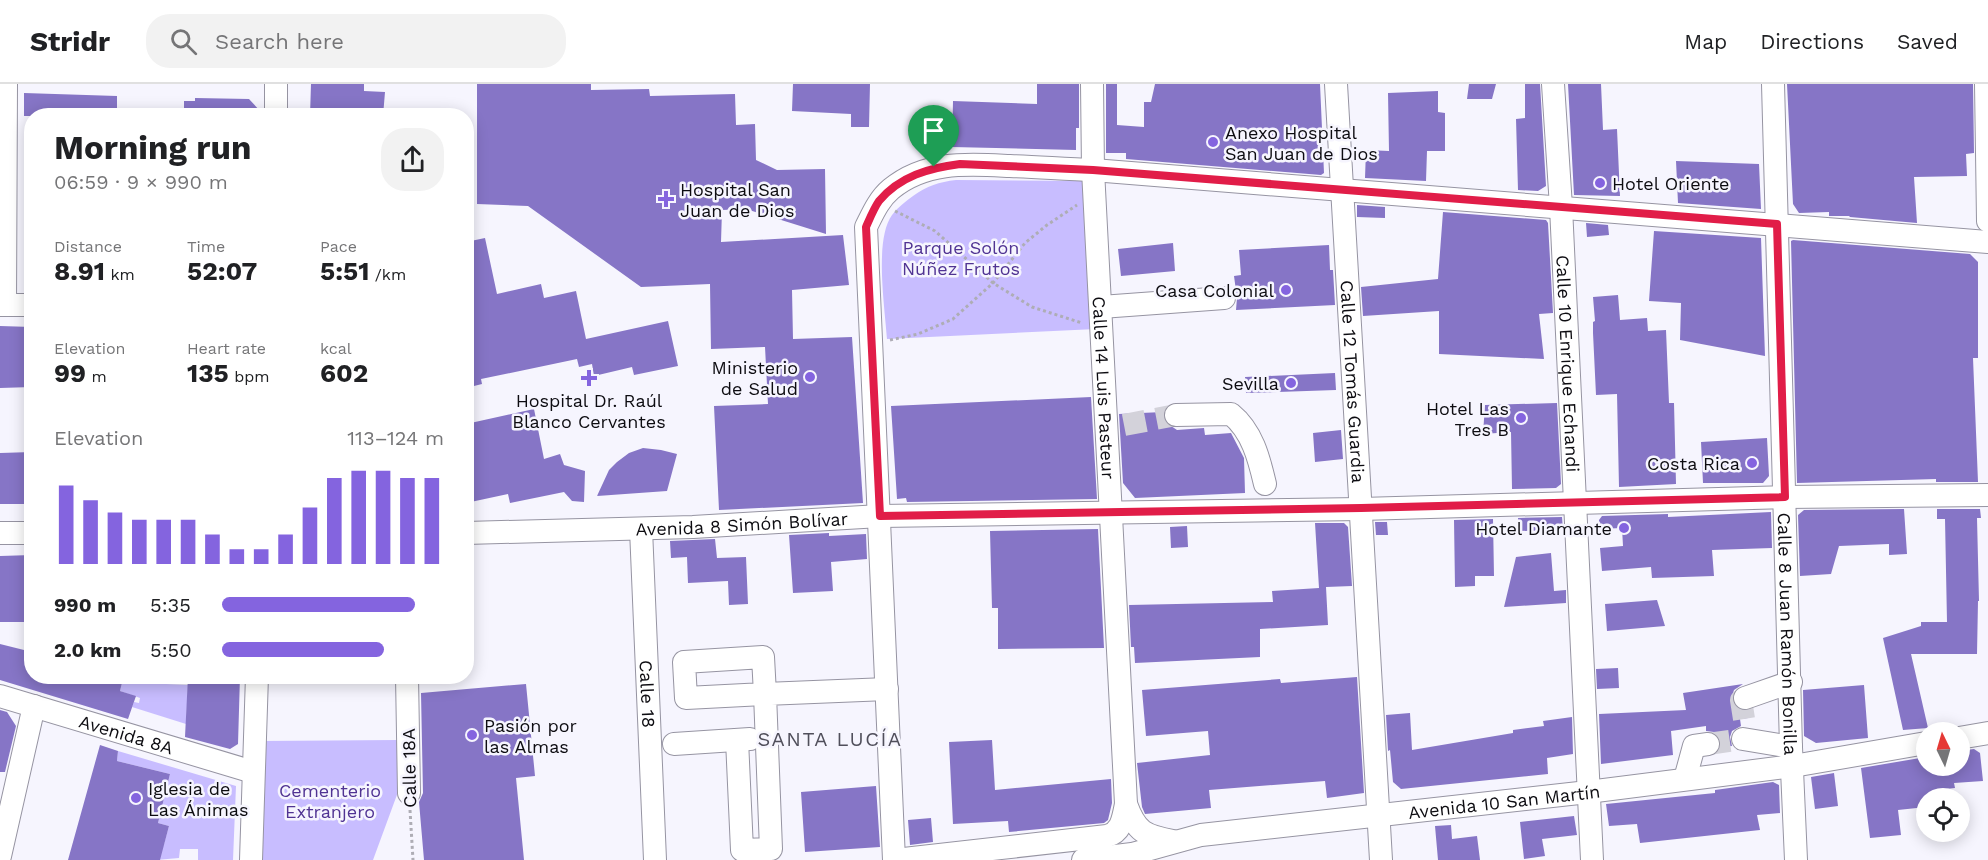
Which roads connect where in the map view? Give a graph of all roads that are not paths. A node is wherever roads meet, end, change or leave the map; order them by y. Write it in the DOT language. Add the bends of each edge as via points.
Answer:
graph roads {
  1 [pos="6,84"];
  2 [pos="276,84"];
  3 [pos="1092,84"];
  4 [pos="1336,84"];
  5 [pos="1554,84"];
  6 [pos="1773,84"];
  7 [pos="1986,84"];
  8 [pos="276,108"];
  9 [pos="1093,170"];
  10 [pos="1341,189"];
  11 [pos="1561,207"];
  12 [pos="1988,221"];
  13 [pos="1777,224"];
  14 [pos="1988,242"];
  15 [pos="1224,298"];
  16 [pos="3,305"];
  17 [pos="24,306"];
  18 [pos="1101,317"];
  19 [pos="1176,415"];
  20 [pos="1265,484"];
  21 [pos="1988,495"];
  22 [pos="1785,497"];
  23 [pos="1575,502"];
  24 [pos="1361,508"];
  25 [pos="1112,512"];
  26 [pos="880,516"];
  27 [pos="641,529"];
  28 [pos="24,532"];
  29 [pos="0,533"];
  30 [pos="474,533"];
  31 [pos="1791,682"];
  32 [pos="257,684"];
  33 [pos="407,684"];
  34 [pos="887,689"];
  35 [pos="0,696"];
  36 [pos="34,706"];
  37 [pos="1743,728"];
  38 [pos="1988,733"];
  39 [pos="1970,736"];
  40 [pos="767,738"];
  41 [pos="737,740"];
  42 [pos="675,744"];
  43 [pos="1708,744"];
  44 [pos="1916,744"];
  45 [pos="1792,756"];
  46 [pos="1751,771"];
  47 [pos="253,772"];
  48 [pos="1685,779"];
  49 [pos="1588,792"];
  50 [pos="409,793"];
  51 [pos="1126,804"];
  52 [pos="1379,814"];
  53 [pos="1174,842"];
  54 [pos="0,856"];
  55 [pos="251,860"];
  56 [pos="655,860"];
  57 [pos="894,860"];
  58 [pos="1083,860"];
  59 [pos="1381,860"];
  60 [pos="1592,860"];
  61 [pos="1796,860"];
  1 -- 16 [label="street"];
  2 -- 8 [label="street"];
  3 -- 9 [label="street, Calle 14 Luis Pasteur"];
  4 -- 10 [label="street, Calle 12 Tomás Guardia"];
  5 -- 11 [label="street, Calle 10 Enrique Echandi"];
  6 -- 13 [label="street, Calle 8 Juan Ramón Bonilla"];
  7 -- 12 [label="street"];
  9 -- 10 [label="street"];
  9 -- 18 [label="street, Calle 14 Luis Pasteur"];
  9 -- 26 [label="street" via="960,164 934,167 908,178 878,203 866,227"];
  10 -- 11 [label="street"];
  10 -- 24 [label="street, Calle 12 Tomás Guardia"];
  11 -- 13 [label="street"];
  11 -- 23 [label="street, Calle 10 Enrique Echandi"];
  13 -- 14 [label="street"];
  13 -- 22 [label="street, Calle 8 Juan Ramón Bonilla"];
  15 -- 18 [label="street"];
  16 -- 17 [label="street"];
  18 -- 25 [label="street, Calle 14 Luis Pasteur" via="1115,426"];
  19 -- 20 [label="street" via="1231,414 1243,426 1258,455"];
  21 -- 22 [label="street, Avenida 8 Simón Bolívar"];
  22 -- 23 [label="street, Avenida 8 Simón Bolívar"];
  22 -- 31 [label="street, Calle 8 Juan Ramón Bonilla"];
  23 -- 24 [label="street, Avenida 8 Simón Bolívar"];
  23 -- 49 [label="street, Calle 10 Enrique Echandi"];
  24 -- 25 [label="street, Avenida 8 Simón Bolívar"];
  24 -- 52 [label="street, Calle 12 Tomás Guardia"];
  25 -- 26 [label="street, Avenida 8 Simón Bolívar"];
  25 -- 51 [label="street, Calle 14 Luis Pasteur"];
  26 -- 27 [label="street, Avenida 8 Simón Bolívar"];
  26 -- 34 [label="street"];
  27 -- 30 [label="street, Avenida 8 Simón Bolívar"];
  27 -- 56 [label="street, Calle 18"];
  28 -- 29 [label="street"];
  31 -- 37 [label="street"];
  31 -- 45 [label="street, Calle 8 Juan Ramón Bonilla"];
  32 -- 47 [label="street"];
  33 -- 50 [label="street, Calle 18A"];
  34 -- 40 [label="street" via="765,694"];
  34 -- 57 [label="street"];
  35 -- 36 [label="street, Avenida 8A"];
  36 -- 47 [label="street, Avenida 8A"];
  36 -- 54 [label="street"];
  37 -- 45 [label="street"];
  37 -- 46 [label="street"];
  38 -- 39 [label="street"];
  40 -- 41 [label="street"];
  40 -- 41 [label="street" via="771,849 742,850"];
  41 -- 42 [label="street"];
  43 -- 48 [label="street" via="1694,746"];
  44 -- 45 [label="street, Avenida 10 San Martín"];
  45 -- 46 [label="street, Avenida 10 San Martín"];
  45 -- 61 [label="street, Calle 8 Juan Ramón Bonilla"];
  46 -- 48 [label="street, Avenida 10 San Martín"];
  47 -- 55 [label="street"];
  48 -- 49 [label="street, Avenida 10 San Martín"];
  49 -- 52 [label="street, Avenida 10 San Martín"];
  49 -- 60 [label="street, Calle 10 Enrique Echandi"];
  51 -- 53 [label="street, Calle 14 Luis Pasteur" via="1131,818 1145,835"];
  51 -- 57 [label="street" via="1118,831 1107,836"];
  52 -- 53 [label="street, Avenida 10 San Martín" via="1201,835"];
  52 -- 59 [label="street, Calle 12 Tomás Guardia"];
  53 -- 58 [label="street, Avenida 10 San Martín" via="1132,854"];
}
